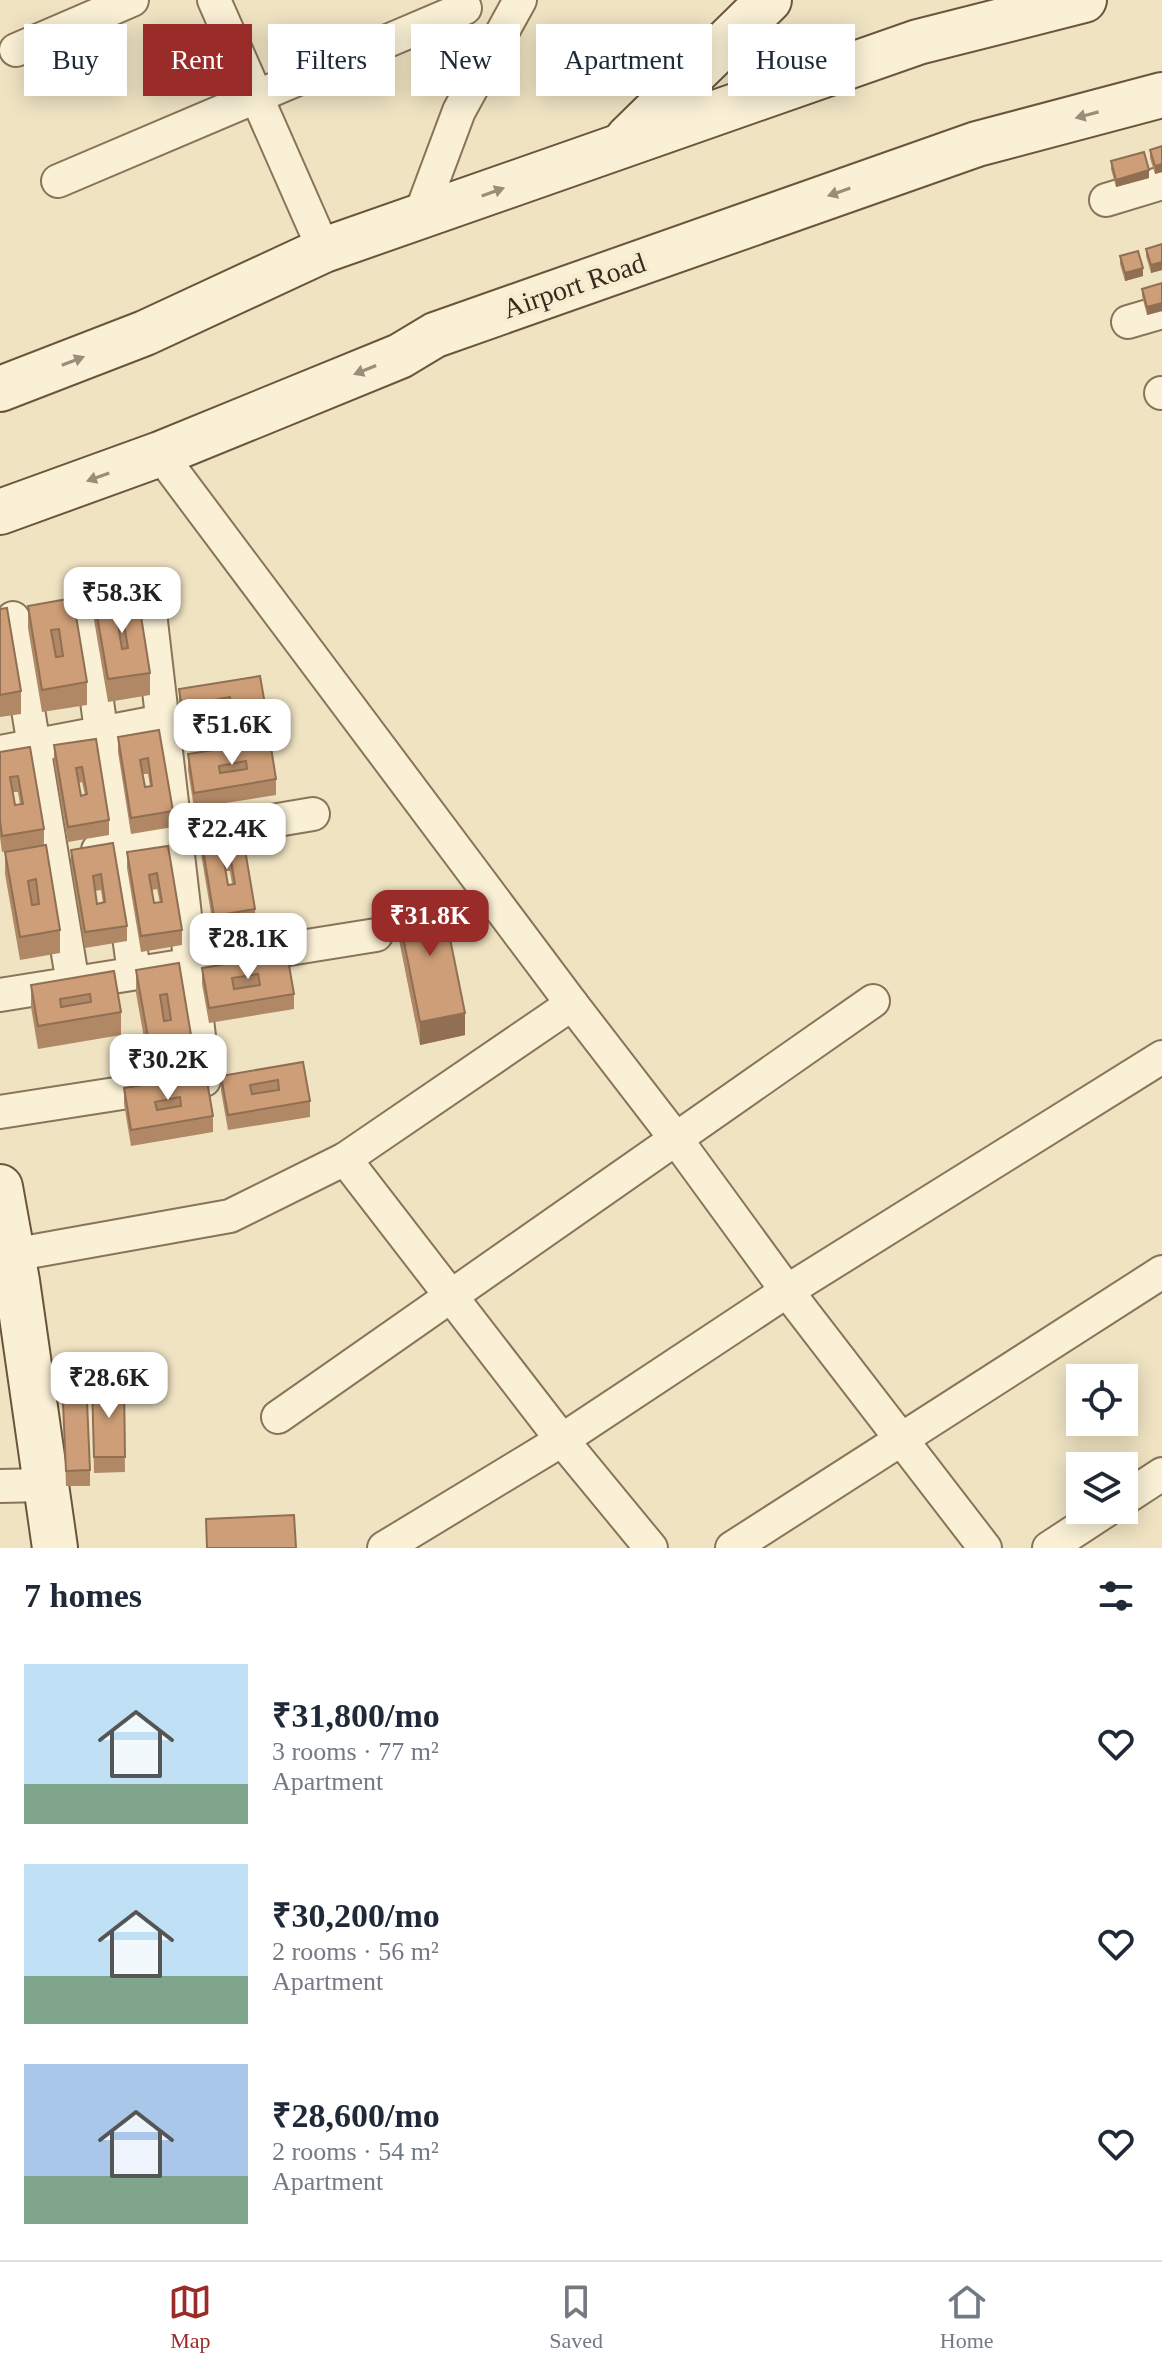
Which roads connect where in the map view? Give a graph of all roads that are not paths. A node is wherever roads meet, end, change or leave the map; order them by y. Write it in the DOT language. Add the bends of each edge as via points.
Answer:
graph roads {
  1 [pos="132,0"];
  2 [pos="214,0"];
  3 [pos="520,0"];
  4 [pos="769,0"];
  5 [pos="1084,0"];
  6 [pos="465,8"];
  7 [pos="16,50"];
  8 [pos="1162,95"];
  9 [pos="257,97"];
  10 [pos="618,147"];
  11 [pos="58,181"];
  12 [pos="1162,183"];
  13 [pos="1106,200"];
  14 [pos="419,218"];
  15 [pos="324,250"];
  16 [pos="1162,312"];
  17 [pos="1128,322"];
  18 [pos="0,389"];
  19 [pos="160,454"];
  20 [pos="0,512"];
  21 [pos="149,604"];
  22 [pos="85,613"];
  23 [pos="13,618"];
  24 [pos="163,721"];
  25 [pos="101,732"];
  26 [pos="34,745"];
  27 [pos="0,752"];
  28 [pos="313,814"];
  29 [pos="176,837"];
  30 [pos="117,847"];
  31 [pos="39,860"];
  32 [pos="376,935"];
  33 [pos="190,965"];
  34 [pos="134,973"];
  35 [pos="73,984"];
  36 [pos="0,995"];
  37 [pos="873,1001"];
  38 [pos="572,1004"];
  39 [pos="1162,1057"];
  40 [pos="0,1112"];
  41 [pos="676,1139"];
  42 [pos="345,1159"];
  43 [pos="0,1187"];
  44 [pos="1162,1272"];
  45 [pos="10,1273"];
  46 [pos="787,1291"];
  47 [pos="452,1297"];
  48 [pos="278,1417"];
  49 [pos="902,1439"];
  50 [pos="562,1440"];
  51 [pos="1162,1474"];
  52 [pos="44,1485"];
  53 [pos="0,1486"];
  54 [pos="1138,1490"];
  55 [pos="1086,1524"];
  56 [pos="55,1548"];
  57 [pos="384,1548"];
  58 [pos="651,1548"];
  59 [pos="732,1548"];
  60 [pos="985,1548"];
  61 [pos="1049,1548"];
  1 -- 7 [label="street"];
  2 -- 9 [label="street"];
  3 -- 14 [label="street" via="459,111"];
  4 -- 10 [label="main road"];
  5 -- 10 [label="main road" via="929,38"];
  6 -- 9 [label="street"];
  8 -- 19 [label="main road, Airport Road, one-way" via="977,144 435,335 400,356"];
  9 -- 11 [label="street"];
  9 -- 15 [label="street"];
  14 -- 10 [label="main road, one-way"];
  12 -- 13 [label="street"];
  14 -- 15 [label="main road"];
  18 -- 15 [label="main road, one-way" via="145,333"];
  16 -- 17 [label="street"];
  19 -- 20 [label="main road, Airport Road, one-way"];
  19 -- 38 [label="street"];
  21 -- 24 [label="street"];
  22 -- 25 [label="street"];
  23 -- 26 [label="street"];
  24 -- 25 [label="street"];
  24 -- 29 [label="street"];
  25 -- 26 [label="street"];
  25 -- 30 [label="street"];
  26 -- 27 [label="street"];
  26 -- 31 [label="street"];
  28 -- 29 [label="street"];
  29 -- 30 [label="street"];
  29 -- 33 [label="street"];
  30 -- 31 [label="street"];
  30 -- 34 [label="street"];
  31 -- 35 [label="street"];
  32 -- 33 [label="street"];
  33 -- 34 [label="street"];
  33 -- 40 [label="street" via="217,1078"];
  34 -- 35 [label="street"];
  35 -- 36 [label="street"];
  37 -- 41 [label="street"];
  38 -- 41 [label="street"];
  38 -- 42 [label="street"];
  39 -- 46 [label="street"];
  41 -- 46 [label="street"];
  41 -- 47 [label="street"];
  42 -- 45 [label="street" via="230,1216"];
  42 -- 47 [label="street"];
  43 -- 45 [label="main road"];
  44 -- 49 [label="street"];
  45 -- 52 [label="main road"];
  46 -- 49 [label="street"];
  46 -- 50 [label="street"];
  47 -- 48 [label="street"];
  47 -- 50 [label="street"];
  49 -- 59 [label="street"];
  49 -- 60 [label="street"];
  50 -- 57 [label="street"];
  50 -- 58 [label="street"];
  51 -- 54 [label="street"];
  52 -- 53 [label="street"];
  52 -- 56 [label="main road"];
  55 -- 61 [label="street"];
}
